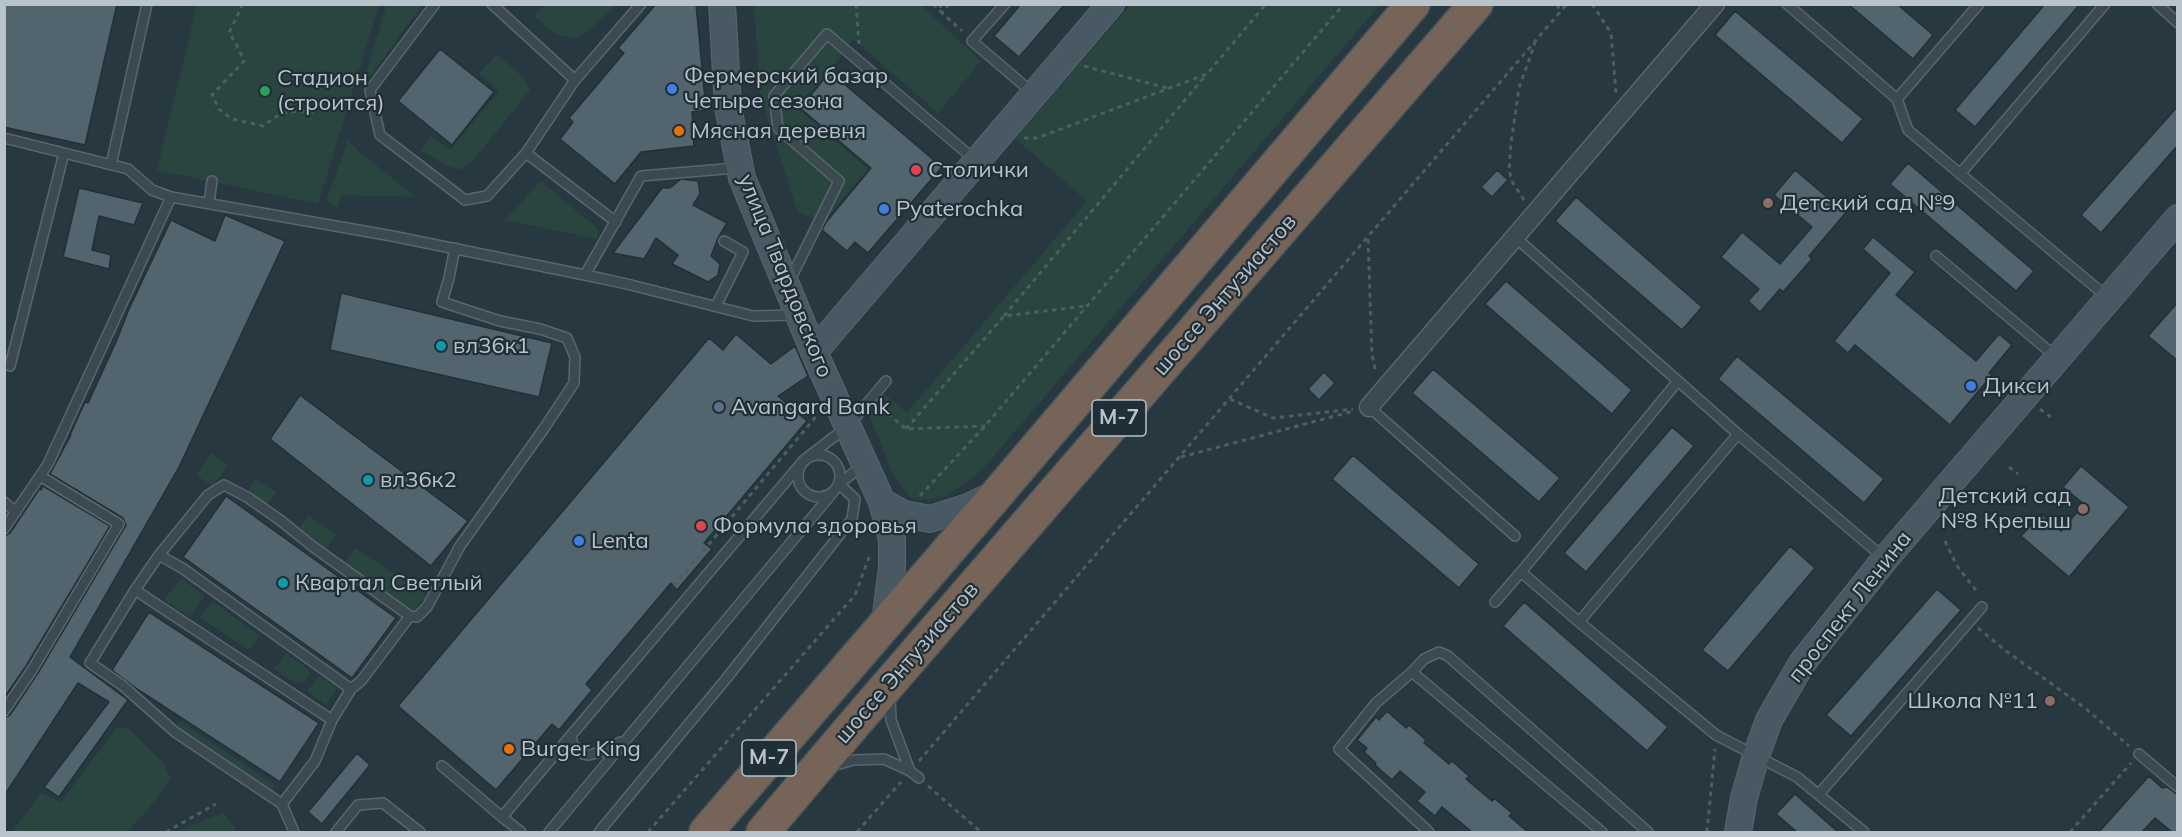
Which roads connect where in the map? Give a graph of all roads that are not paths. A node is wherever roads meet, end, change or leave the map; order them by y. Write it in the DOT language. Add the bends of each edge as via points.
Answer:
graph roads {
  1 [pos="147,4"];
  2 [pos="435,4"];
  3 [pos="492,4"];
  4 [pos="641,4"];
  5 [pos="722,4"];
  6 [pos="1005,4"];
  7 [pos="1111,4"];
  8 [pos="1413,4"];
  9 [pos="1476,4"];
  10 [pos="1715,4"];
  11 [pos="1787,4"];
  12 [pos="1979,4"];
  13 [pos="2105,4"];
  14 [pos="2157,4"];
  15 [pos="2178,23"];
  16 [pos="575,80"];
  17 [pos="1034,94"];
  18 [pos="1898,99"];
  19 [pos="4,138"];
  20 [pos="64,153"];
  21 [pos="526,153"];
  22 [pos="977,161"];
  23 [pos="111,165"];
  24 [pos="740,165"];
  25 [pos="1960,174"];
  26 [pos="212,181"];
  27 [pos="171,197"];
  28 [pos="209,203"];
  29 [pos="2178,218"];
  30 [pos="616,222"];
  31 [pos="1515,237"];
  32 [pos="724,241"];
  33 [pos="455,248"];
  34 [pos="1936,256"];
  35 [pos="585,275"];
  36 [pos="787,286"];
  37 [pos="2109,298"];
  38 [pos="716,306"];
  39 [pos="799,314"];
  40 [pos="814,352"];
  41 [pos="2057,358"];
  42 [pos="10,366"];
  43 [pos="885,381"];
  44 [pos="1678,381"];
  45 [pos="1375,400"];
  46 [pos="848,426"];
  47 [pos="1738,434"];
  48 [pos="804,460"];
  49 [pos="865,464"];
  50 [pos="40,476"];
  51 [pos="837,488"];
  52 [pos="998,493"];
  53 [pos="4,502"];
  54 [pos="882,502"];
  55 [pos="16,512"];
  56 [pos="4,529"];
  57 [pos="1515,536"];
  58 [pos="159,555"];
  59 [pos="1885,558"];
  60 [pos="1521,572"];
  61 [pos="135,590"];
  62 [pos="1495,602"];
  63 [pos="1983,607"];
  64 [pos="410,616"];
  65 [pos="885,622"];
  66 [pos="1579,622"];
  67 [pos="1412,672"];
  68 [pos="889,683"];
  69 [pos="351,689"];
  70 [pos="4,711"];
  71 [pos="332,720"];
  72 [pos="630,735"];
  73 [pos="571,736"];
  74 [pos="2139,754"];
  75 [pos="1756,756"];
  76 [pos="442,766"];
  77 [pos="815,770"];
  78 [pos="910,771"];
  79 [pos="919,778"];
  80 [pos="2178,788"];
  81 [pos="1819,794"];
  82 [pos="282,804"];
  83 [pos="502,817"];
  84 [pos="294,832"];
  85 [pos="336,832"];
  86 [pos="420,832"];
  87 [pos="521,832"];
  88 [pos="549,832"];
  89 [pos="599,832"];
  90 [pos="706,832"];
  91 [pos="763,832"];
  92 [pos="1430,832"];
  93 [pos="1602,832"];
  94 [pos="1648,832"];
  95 [pos="1738,832"];
  96 [pos="1864,832"];
  1 -- 23 [label="lane"];
  2 -- 21 [label="lane" via="370,90 380,135 465,200 487,196"];
  3 -- 16 [label="lane"];
  4 -- 16 [label="lane"];
  5 -- 24 [label="street, улица Твардовского" via="728,106"];
  6 -- 17 [label="lane" via="972,41"];
  7 -- 17 [label="street"];
  8 -- 52 [label="highway, шоссе Энтузиастов / М-7"];
  9 -- 68 [label="highway, шоссе Энтузиастов / М-7"];
  10 -- 31 [label="street"];
  11 -- 18 [label="lane"];
  12 -- 18 [label="lane"];
  13 -- 25 [label="lane"];
  14 -- 15 [label="lane"];
  16 -- 21 [label="lane"];
  17 -- 22 [label="street"];
  18 -- 25 [label="lane" via="1908,130"];
  19 -- 20 [label="lane"];
  20 -- 23 [label="lane"];
  20 -- 42 [label="lane"];
  21 -- 30 [label="lane"];
  22 -- 36 [label="lane" via="827,34 774,96 778,128 839,181"];
  22 -- 40 [label="street"];
  23 -- 27 [label="lane" via="128,169 152,190"];
  24 -- 30 [label="lane" via="641,176"];
  24 -- 36 [label="street, улица Твардовского"];
  25 -- 37 [label="lane"];
  26 -- 28 [label="lane"];
  27 -- 28 [label="lane"];
  27 -- 50 [label="lane"];
  28 -- 33 [label="lane"];
  29 -- 37 [label="street, проспект Ленина"];
  30 -- 35 [label="lane"];
  31 -- 44 [label="lane"];
  31 -- 45 [label="street"];
  32 -- 38 [label="lane" via="742,252"];
  33 -- 35 [label="lane"];
  33 -- 64 [label="lane" via="442,302 567,338 575,357 574,383 460,546 427,607 417,617"];
  34 -- 41 [label="lane"];
  35 -- 38 [label="lane"];
  36 -- 39 [label="street, улица Твардовского"];
  37 -- 41 [label="street, проспект Ленина"];
  38 -- 39 [label="lane" via="753,316"];
  39 -- 40 [label="street, улица Твардовского"];
  40 -- 46 [label="street, улица Твардовского"];
  41 -- 59 [label="street, проспект Ленина"];
  43 -- 46 [label="lane"];
  44 -- 47 [label="lane"];
  44 -- 60 [label="lane"];
  45 -- 57 [label="lane"];
  46 -- 48 [label="lane"];
  46 -- 49 [label="street, улица Твардовского"];
  47 -- 59 [label="lane"];
  47 -- 66 [label="lane"];
  48 -- 51 [label="lane" via="818,455 834,461 840,476"];
  48 -- 51 [label="lane" via="797,477 804,492 819,498"];
  48 -- 73 [label="lane"];
  49 -- 51 [label="lane"];
  49 -- 54 [label="street, улица Твардовского"];
  50 -- 55 [label="lane"];
  50 -- 70 [label="lane" via="119,524"];
  51 -- 72 [label="lane"];
  51 -- 89 [label="lane" via="855,499 852,519"];
  52 -- 54 [label="street" via="930,519 904,514"];
  52 -- 65 [label="highway, шоссе Энтузиастов / М-7"];
  53 -- 55 [label="lane"];
  54 -- 65 [label="street, улица Твардовского" via="892,539"];
  55 -- 56 [label="lane"];
  58 -- 61 [label="lane"];
  58 -- 64 [label="lane" via="208,495 224,485 280,520"];
  58 -- 69 [label="lane"];
  59 -- 75 [label="street, проспект Ленина" via="1802,663 1769,720"];
  60 -- 62 [label="lane"];
  60 -- 66 [label="lane"];
  61 -- 71 [label="lane"];
  61 -- 82 [label="lane" via="90,663 122,685 175,732"];
  63 -- 81 [label="lane"];
  64 -- 69 [label="lane"];
  65 -- 90 [label="highway, шоссе Энтузиастов / М-7"];
  66 -- 75 [label="lane" via="1716,735"];
  67 -- 92 [label="lane" via="1376,703 1339,749"];
  67 -- 93 [label="lane"];
  67 -- 94 [label="lane" via="1424,659 1439,652 1448,657"];
  68 -- 77 [label="highway, шоссе Энтузиастов / М-7"];
  68 -- 78 [label="lane" via="891,720"];
  69 -- 71 [label="lane"];
  71 -- 82 [label="lane" via="315,760"];
  72 -- 73 [label="lane" via="607,750 589,755 573,745"];
  72 -- 88 [label="lane"];
  73 -- 83 [label="lane"];
  74 -- 80 [label="lane"];
  75 -- 81 [label="lane" via="1797,777"];
  75 -- 95 [label="street, проспект Ленина"];
  76 -- 83 [label="lane"];
  77 -- 78 [label="lane" via="854,760 884,759"];
  77 -- 91 [label="highway, шоссе Энтузиастов / М-7"];
  78 -- 79 [label="lane"];
  81 -- 96 [label="lane"];
  82 -- 84 [label="lane"];
  83 -- 87 [label="lane"];
  85 -- 86 [label="lane" via="358,805 383,803"];
}
